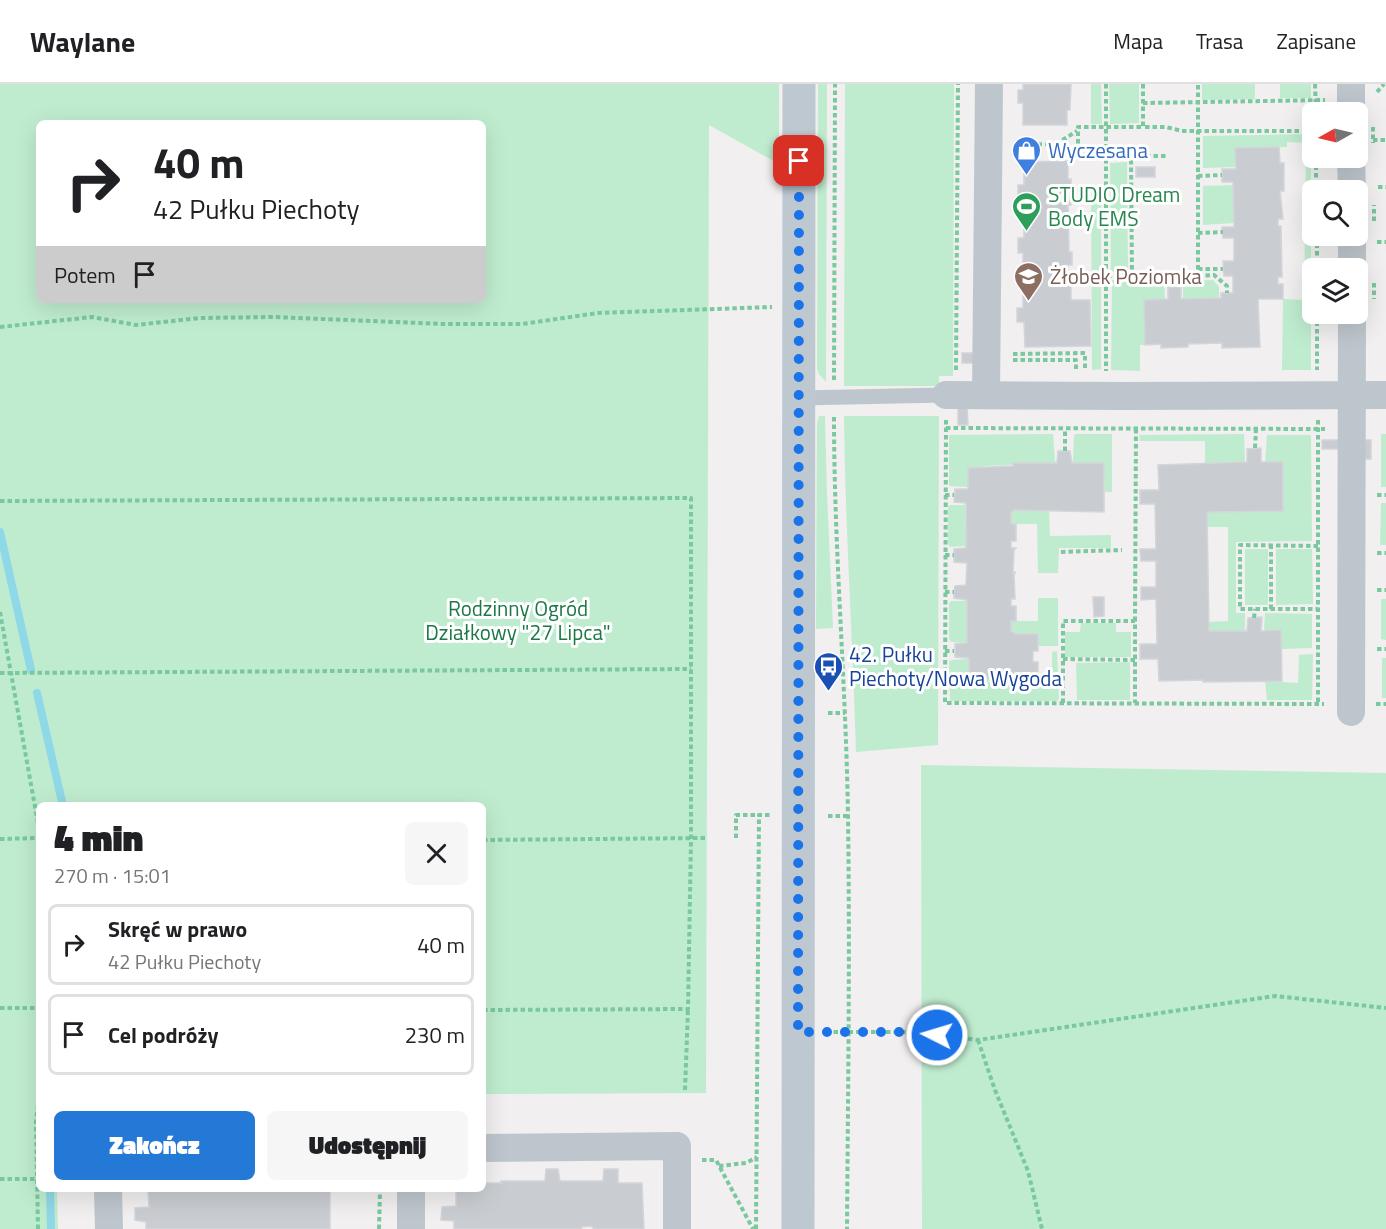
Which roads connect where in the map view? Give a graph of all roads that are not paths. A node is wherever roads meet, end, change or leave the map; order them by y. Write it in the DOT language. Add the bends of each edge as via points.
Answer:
graph roads {
  1 [pos="799,84"];
  2 [pos="989,84"];
  3 [pos="1351,84"];
  4 [pos="1351,102"];
  5 [pos="1352,324"];
  6 [pos="951,387"];
  7 [pos="986,395"];
  8 [pos="1353,395"];
  9 [pos="1386,395"];
  10 [pos="799,398"];
  11 [pos="1352,708"];
  12 [pos="486,1148"];
  13 [pos="108,1192"];
  14 [pos="411,1192"];
  15 [pos="109,1229"];
  16 [pos="411,1229"];
  17 [pos="677,1229"];
  18 [pos="798,1229"];
  1 -- 10 [label="street"];
  2 -- 7 [label="street"];
  3 -- 4 [label="street"];
  5 -- 8 [label="street"];
  6 -- 7 [label="street"];
  6 -- 10 [label="lane"];
  7 -- 8 [label="street"];
  8 -- 9 [label="street"];
  8 -- 11 [label="street"];
  10 -- 18 [label="street"];
  12 -- 17 [label="street" via="677,1146"];
  13 -- 15 [label="street"];
  14 -- 16 [label="street"];
}
